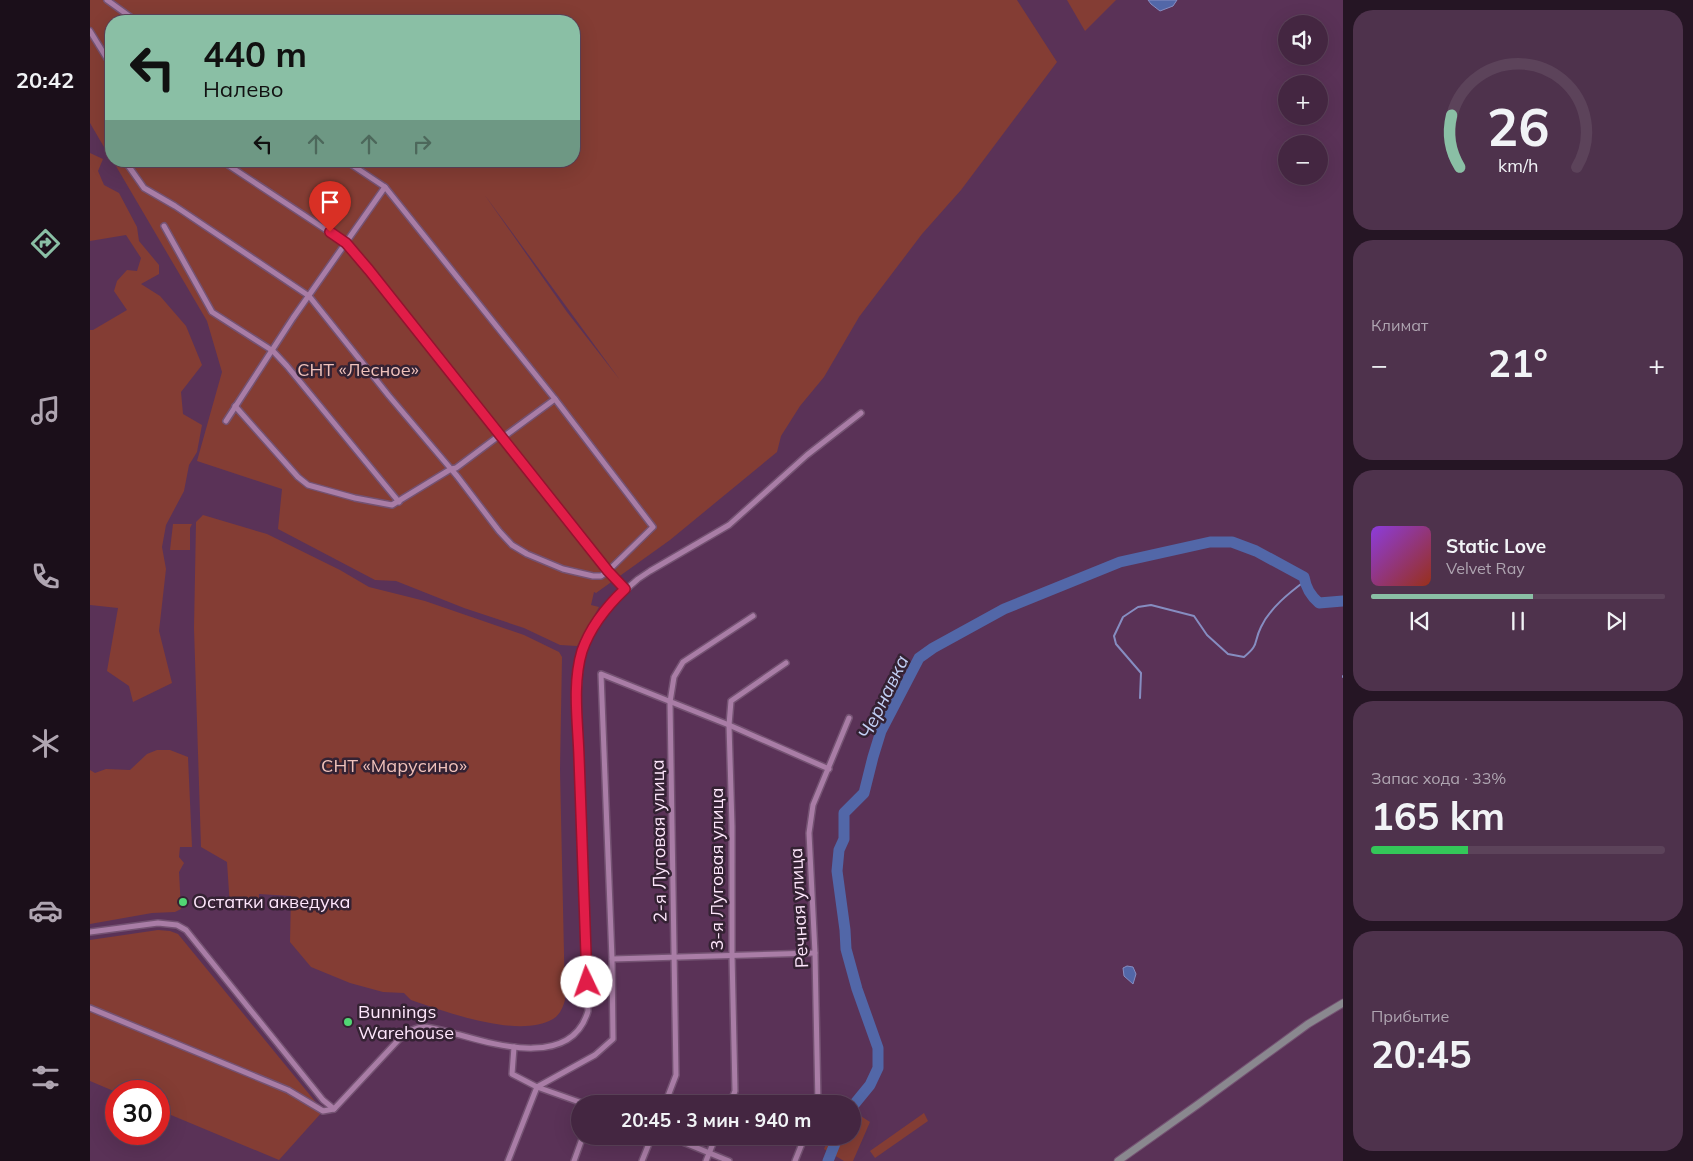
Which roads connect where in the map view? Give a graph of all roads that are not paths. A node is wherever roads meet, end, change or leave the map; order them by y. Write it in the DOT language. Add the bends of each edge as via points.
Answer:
graph roads {
  1 [pos="106,0"];
  2 [pos="127,15"];
  3 [pos="90,31"];
  4 [pos="105,55"];
  5 [pos="129,167"];
  6 [pos="231,167"];
  7 [pos="355,167"];
  8 [pos="385,187"];
  9 [pos="164,226"];
  10 [pos="346,243"];
  11 [pos="309,296"];
  12 [pos="272,351"];
  13 [pos="555,399"];
  14 [pos="235,406"];
  15 [pos="862,413"];
  16 [pos="226,421"];
  17 [pos="501,436"];
  18 [pos="451,469"];
  19 [pos="399,502"];
  20 [pos="608,571"];
  21 [pos="625,589"];
  22 [pos="753,616"];
  23 [pos="786,663"];
  24 [pos="670,702"];
  25 [pos="849,718"];
  26 [pos="729,725"];
  27 [pos="829,769"];
  28 [pos="90,932"];
  29 [pos="816,953"];
  30 [pos="732,955"];
  31 [pos="674,956"];
  32 [pos="612,959"];
  33 [pos="1343,1003"];
  34 [pos="90,1008"];
  35 [pos="514,1047"];
  36 [pos="537,1087"];
  37 [pos="668,1095"];
  38 [pos="733,1095"];
  39 [pos="818,1095"];
  40 [pos="571,1099"];
  41 [pos="334,1109"];
  42 [pos="580,1145"];
  43 [pos="648,1145"];
  44 [pos="690,1145"];
  45 [pos="712,1145"];
  46 [pos="802,1145"];
  47 [pos="709,1153"];
  48 [pos="508,1161"];
  49 [pos="574,1161"];
  50 [pos="642,1161"];
  51 [pos="706,1161"];
  52 [pos="729,1161"];
  53 [pos="796,1161"];
  54 [pos="1118,1161"];
  1 -- 2 [label="street"];
  3 -- 4 [label="street"];
  5 -- 11 [label="street" via="144,188"];
  6 -- 10 [label="street"];
  7 -- 8 [label="street"];
  8 -- 10 [label="street"];
  8 -- 13 [label="street"];
  9 -- 12 [label="street" via="212,312"];
  10 -- 11 [label="street"];
  10 -- 17 [label="street"];
  11 -- 12 [label="street"];
  11 -- 18 [label="street"];
  12 -- 14 [label="street"];
  12 -- 19 [label="street"];
  13 -- 17 [label="street"];
  13 -- 20 [label="street" via="653,527"];
  14 -- 16 [label="street"];
  14 -- 19 [label="street" via="308,485 392,505"];
  15 -- 21 [label="street" via="807,455 729,525"];
  17 -- 18 [label="street"];
  17 -- 20 [label="street"];
  18 -- 19 [label="street"];
  18 -- 20 [label="street" via="512,545 563,569 593,576 601,576"];
  20 -- 21 [label="street"];
  21 -- 35 [label="street" via="590,634 582,653 577,684 588,1011 581,1026 563,1041 543,1048"];
  22 -- 24 [label="street, 2-я Луговая улица" via="683,662 674,677"];
  23 -- 26 [label="street, 3-я Луговая улица" via="731,701"];
  24 -- 26 [label="street"];
  24 -- 31 [label="street, 2-я Луговая улица"];
  24 -- 32 [label="street" via="602,674"];
  25 -- 27 [label="street, Речная улица"];
  26 -- 27 [label="street"];
  26 -- 30 [label="street, 3-я Луговая улица"];
  27 -- 29 [label="street, Речная улица" via="813,805 809,833"];
  28 -- 41 [label="street" via="158,923 169,923 186,930 323,1100"];
  29 -- 30 [label="street"];
  29 -- 39 [label="street, Речная улица"];
  30 -- 31 [label="street"];
  30 -- 38 [label="street, 3-я Луговая улица"];
  31 -- 32 [label="street"];
  31 -- 37 [label="street, 2-я Луговая улица" via="676,1075"];
  32 -- 36 [label="street" via="613,1039 595,1055"];
  33 -- 54 [label="main road" via="1308,1024"];
  34 -- 41 [label="street" via="288,1090 323,1111"];
  35 -- 36 [label="street" via="512,1074"];
  35 -- 41 [label="street" via="417,1028 404,1034"];
  36 -- 40 [label="street"];
  36 -- 48 [label="street"];
  42 -- 49 [label="street"];
  43 -- 50 [label="street"];
  44 -- 47 [label="street"];
  45 -- 47 [label="street"];
  46 -- 53 [label="street"];
  47 -- 51 [label="street"];
  47 -- 52 [label="street"];
}
